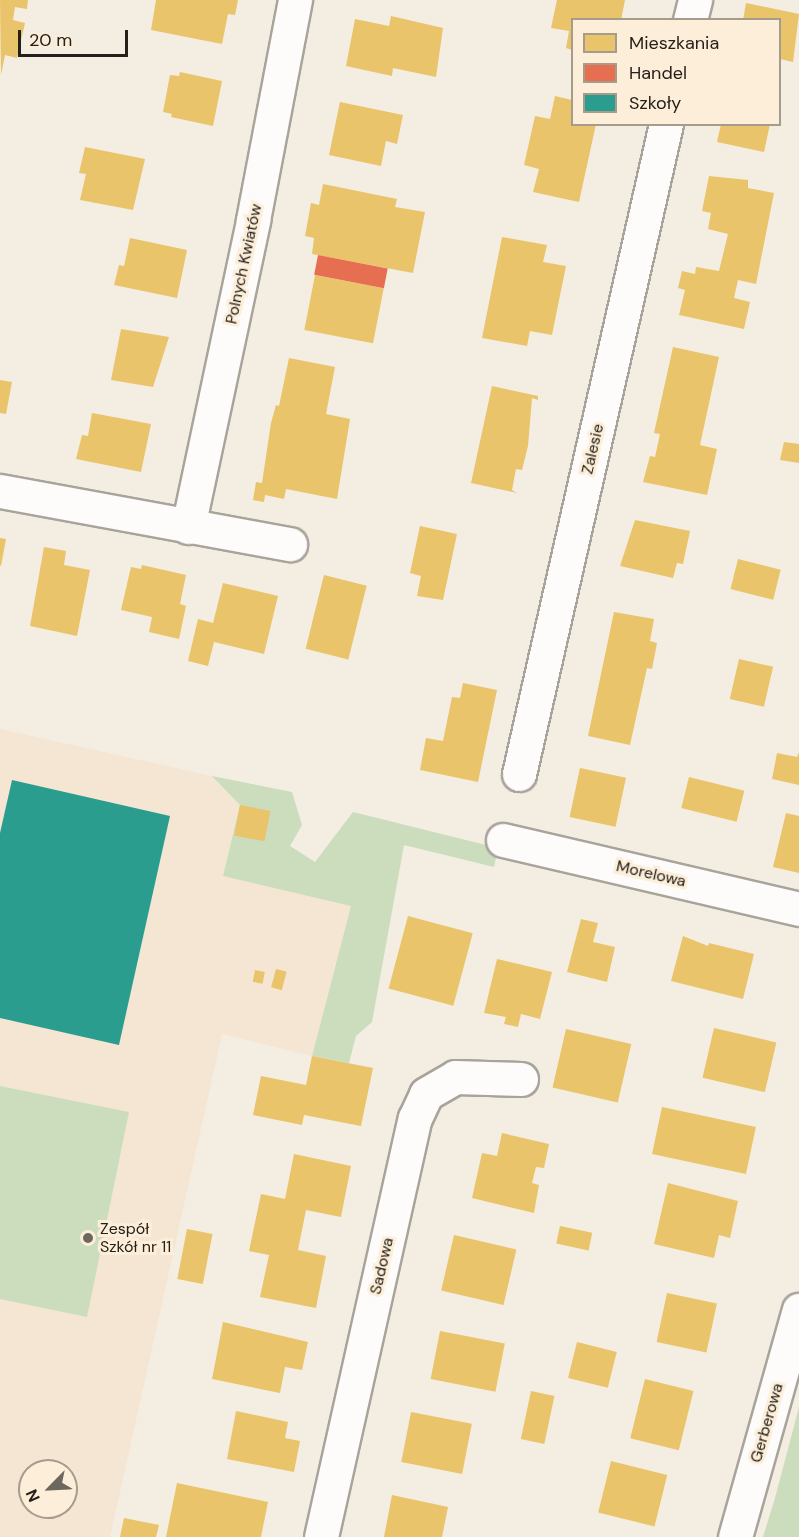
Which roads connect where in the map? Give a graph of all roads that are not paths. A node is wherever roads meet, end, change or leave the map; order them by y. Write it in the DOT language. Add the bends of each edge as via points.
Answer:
graph roads {
  1 [pos="295,0"];
  2 [pos="695,0"];
  3 [pos="690,18"];
  4 [pos="666,126"];
  5 [pos="0,491"];
  6 [pos="188,527"];
  7 [pos="290,544"];
  8 [pos="519,774"];
  9 [pos="503,840"];
  10 [pos="799,909"];
  11 [pos="521,1079"];
  12 [pos="799,1310"];
  13 [pos="321,1537"];
  14 [pos="735,1537"];
  1 -- 6 [label="street, Polnych Kwiatów"];
  2 -- 3 [label="street"];
  4 -- 8 [label="street, Zalesie"];
  5 -- 6 [label="street"];
  6 -- 7 [label="street"];
  9 -- 10 [label="street, Morelowa"];
  11 -- 13 [label="street, Sadowa" via="471,1076 439,1083 426,1094 415,1118"];
  12 -- 14 [label="street, Gerberowa"];
}
